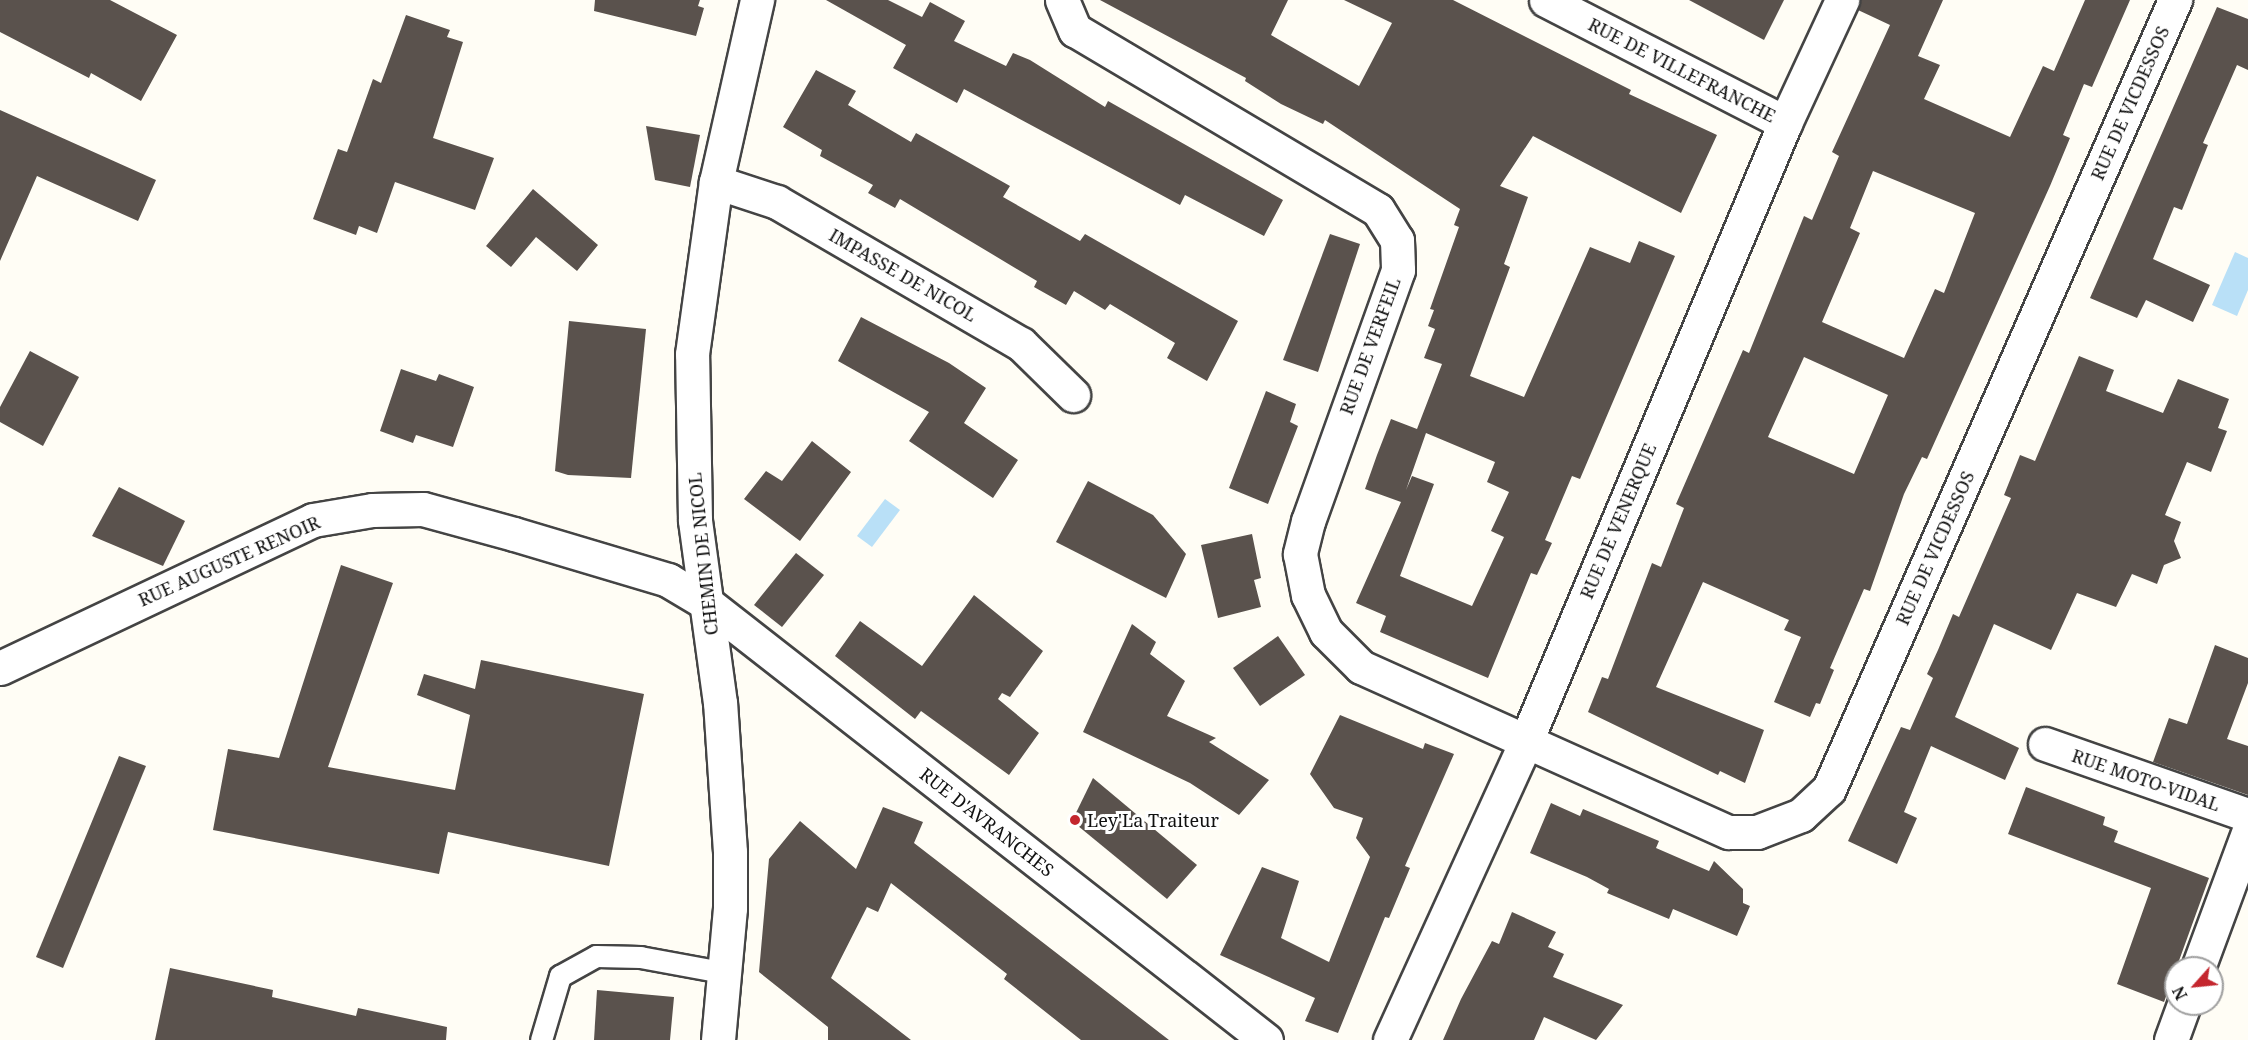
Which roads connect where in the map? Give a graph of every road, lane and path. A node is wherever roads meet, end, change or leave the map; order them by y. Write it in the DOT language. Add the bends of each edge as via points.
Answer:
graph roads {
  1 [pos="757,0"];
  2 [pos="1062,0"];
  3 [pos="1546,0"];
  4 [pos="1842,0"];
  5 [pos="2175,0"];
  6 [pos="1785,123"];
  7 [pos="716,182"];
  8 [pos="1073,395"];
  9 [pos="708,603"];
  10 [pos="0,668"];
  11 [pos="1526,741"];
  12 [pos="2045,744"];
  13 [pos="2248,814"];
  14 [pos="2248,833"];
  15 [pos="2202,956"];
  16 [pos="722,972"];
  17 [pos="2180,1016"];
  18 [pos="541,1040"];
  19 [pos="718,1040"];
  20 [pos="1266,1040"];
  21 [pos="1390,1040"];
  22 [pos="2171,1040"];
  1 -- 7 [label="street, CHEMIN DE NICOL"];
  2 -- 11 [label="street, RUE DE VERFEIL" via="1075,30 1378,210 1397,240 1398,270 1308,521 1300,554 1308,595 1326,632 1361,667"];
  3 -- 6 [label="street, RUE DE VILLEFRANCHE"];
  4 -- 6 [label="street, RUE DE VENERQUE"];
  5 -- 11 [label="street, RUE DE VICDESSOS" via="1829,789 1801,815 1756,832 1729,832"];
  6 -- 11 [label="street, RUE DE VENERQUE"];
  7 -- 8 [label="street, IMPASSE DE NICOL" via="777,202 1021,344"];
  7 -- 9 [label="street, CHEMIN DE NICOL" via="692,354 695,520"];
  9 -- 10 [label="street, RUE AUGUSTE RENOIR" via="668,580 514,534 423,509 372,510 313,520"];
  9 -- 16 [label="street, CHEMIN DE NICOL" via="723,732 730,852 730,908"];
  9 -- 20 [label="street, RUE D'AVRANCHES"];
  11 -- 21 [label="street, RUE DE VENERQUE"];
  12 -- 13 [label="street, RUE MOTO-VIDAL"];
  14 -- 15 [label="street"];
  16 -- 18 [label="lane" via="640,957 596,956 560,976"];
  16 -- 19 [label="street, CHEMIN DE NICOL"];
  17 -- 22 [label="street"];
}
